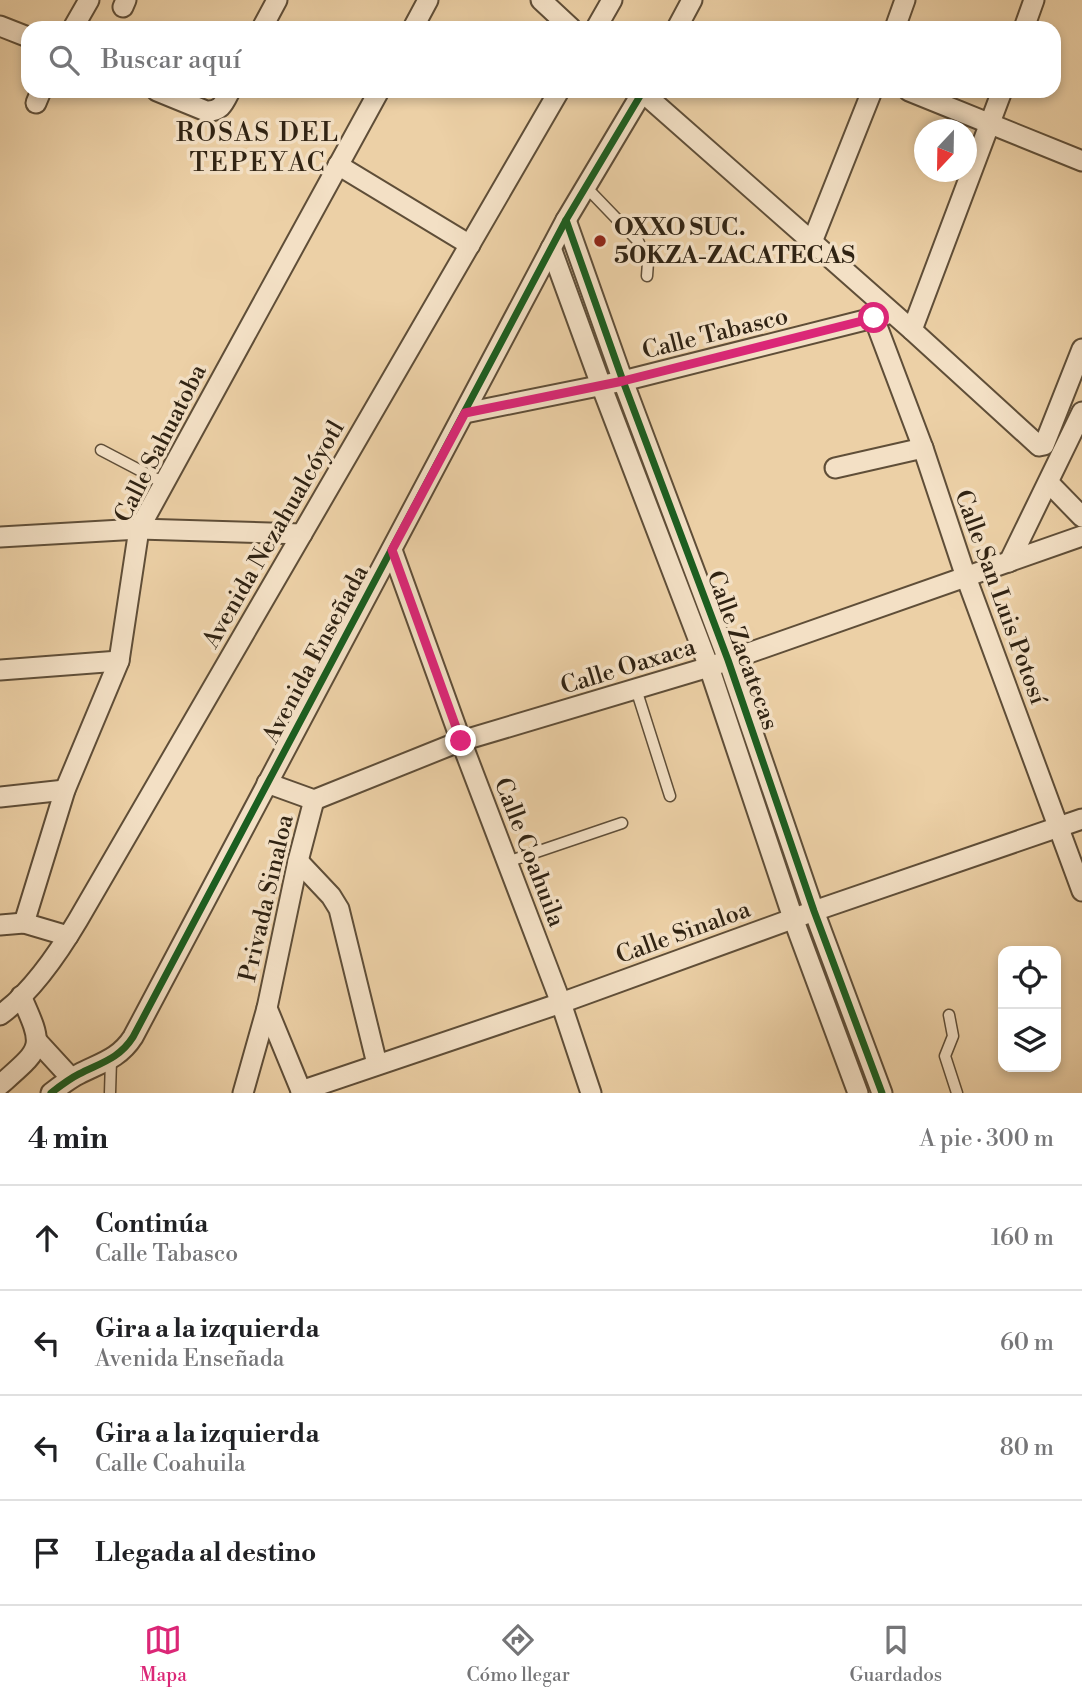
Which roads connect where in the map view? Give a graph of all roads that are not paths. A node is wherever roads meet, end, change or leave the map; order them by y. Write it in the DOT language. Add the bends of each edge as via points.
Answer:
graph roads {
  1 [pos="89,0"];
  2 [pos="277,0"];
  3 [pos="428,0"];
  4 [pos="541,0"];
  5 [pos="612,0"];
  6 [pos="692,0"];
  7 [pos="905,0"];
  8 [pos="1034,0"];
  9 [pos="77,21"];
  10 [pos="266,21"];
  11 [pos="417,21"];
  12 [pos="564,21"];
  13 [pos="600,21"];
  14 [pos="681,21"];
  15 [pos="898,21"];
  16 [pos="1026,21"];
  17 [pos="0,26"];
  18 [pos="21,34"];
  19 [pos="174,98"];
  20 [pos="225,98"];
  21 [pos="375,98"];
  22 [pos="555,98"];
  23 [pos="638,98"];
  24 [pos="650,98"];
  25 [pos="869,98"];
  26 [pos="927,98"];
  27 [pos="1000,98"];
  28 [pos="991,123"];
  29 [pos="1082,161"];
  30 [pos="338,165"];
  31 [pos="586,187"];
  32 [pos="566,220"];
  33 [pos="812,242"];
  34 [pos="470,245"];
  35 [pos="551,248"];
  36 [pos="647,276"];
  37 [pos="884,316"];
  38 [pos="912,330"];
  39 [pos="1082,349"];
  40 [pos="623,381"];
  41 [pos="601,385"];
  42 [pos="1082,412"];
  43 [pos="465,413"];
  44 [pos="923,448"];
  45 [pos="101,450"];
  46 [pos="835,468"];
  47 [pos="164,483"];
  48 [pos="1049,484"];
  49 [pos="1082,517"];
  50 [pos="139,529"];
  51 [pos="302,534"];
  52 [pos="1082,536"];
  53 [pos="0,537"];
  54 [pos="392,550"];
  55 [pos="1009,562"];
  56 [pos="966,577"];
  57 [pos="118,661"];
  58 [pos="719,664"];
  59 [pos="0,670"];
  60 [pos="636,689"];
  61 [pos="461,741"];
  62 [pos="267,783"];
  63 [pos="65,790"];
  64 [pos="670,796"];
  65 [pos="0,797"];
  66 [pos="314,800"];
  67 [pos="1082,819"];
  68 [pos="622,823"];
  69 [pos="1059,828"];
  70 [pos="298,861"];
  71 [pos="507,862"];
  72 [pos="1082,891"];
  73 [pos="814,911"];
  74 [pos="793,918"];
  75 [pos="24,923"];
  76 [pos="0,925"];
  77 [pos="68,936"];
  78 [pos="21,996"];
  79 [pos="561,1003"];
  80 [pos="267,1008"];
  81 [pos="0,1015"];
  82 [pos="949,1015"];
  83 [pos="37,1041"];
  84 [pos="111,1060"];
  85 [pos="377,1064"];
  86 [pos="71,1078"];
  87 [pos="0,1085"];
  88 [pos="302,1092"];
  89 [pos="51,1093"];
  90 [pos="110,1093"];
  91 [pos="243,1093"];
  92 [pos="592,1093"];
  93 [pos="858,1093"];
  94 [pos="882,1093"];
  95 [pos="957,1093"];
  1 -- 9 [label="street"];
  2 -- 10 [label="street"];
  3 -- 11 [label="street"];
  4 -- 12 [label="street"];
  5 -- 13 [label="street"];
  6 -- 14 [label="street"];
  7 -- 15 [label="street"];
  8 -- 16 [label="street"];
  17 -- 18 [label="street"];
  19 -- 20 [label="street" via="206,111 217,110"];
  21 -- 30 [label="street, Calle Sahuatoba"];
  22 -- 34 [label="street, Avenida Nezahualcóyotl"];
  23 -- 31 [label="street, Avenida Enseñada"];
  24 -- 33 [label="street"];
  25 -- 33 [label="street"];
  26 -- 28 [label="street"];
  27 -- 28 [label="street"];
  28 -- 29 [label="street"];
  28 -- 38 [label="street"];
  30 -- 34 [label="street"];
  30 -- 47 [label="street, Calle Sahuatoba"];
  31 -- 32 [label="street, Avenida Enseñada"];
  31 -- 36 [label="lane" via="638,241 648,262"];
  32 -- 35 [label="street, Avenida Enseñada"];
  32 -- 40 [label="street, Calle Zacatecas"];
  33 -- 37 [label="street"];
  34 -- 51 [label="street, Avenida Nezahualcóyotl"];
  35 -- 41 [label="street, Calle Zacatecas"];
  35 -- 43 [label="street, Avenida Enseñada"];
  37 -- 38 [label="street"];
  37 -- 40 [label="street, Calle Tabasco"];
  37 -- 44 [label="street, Calle San Luis Potosí"];
  38 -- 39 [label="street" via="1043,447"];
  40 -- 41 [label="street, Calle Tabasco"];
  40 -- 58 [label="street, Calle Zacatecas"];
  41 -- 43 [label="street, Calle Tabasco"];
  41 -- 58 [label="street, Calle Zacatecas"];
  42 -- 48 [label="street"];
  43 -- 54 [label="street, Avenida Enseñada"];
  44 -- 46 [label="street"];
  44 -- 56 [label="street, Calle San Luis Potosí"];
  45 -- 47 [label="lane"];
  47 -- 50 [label="street, Calle Sahuatoba"];
  48 -- 49 [label="street"];
  48 -- 55 [label="street"];
  50 -- 51 [label="street"];
  50 -- 53 [label="street"];
  50 -- 57 [label="street, Calle Sahuatoba"];
  51 -- 77 [label="street, Avenida Nezahualcóyotl"];
  52 -- 55 [label="street, Calle Oaxaca"];
  54 -- 61 [label="street, Calle Coahuila"];
  54 -- 62 [label="street, Avenida Enseñada"];
  55 -- 56 [label="street, Calle Oaxaca"];
  56 -- 58 [label="street, Calle Oaxaca"];
  56 -- 69 [label="street, Calle San Luis Potosí"];
  57 -- 59 [label="street"];
  57 -- 63 [label="street, Calle Sahuatoba"];
  58 -- 60 [label="street, Calle Oaxaca"];
  58 -- 73 [label="street, Calle Zacatecas"];
  58 -- 74 [label="street, Calle Zacatecas"];
  60 -- 61 [label="street, Calle Oaxaca"];
  60 -- 64 [label="lane"];
  61 -- 66 [label="street, Calle Oaxaca"];
  61 -- 71 [label="street, Calle Coahuila"];
  62 -- 66 [label="street"];
  62 -- 84 [label="street, Avenida Enseñada" via="133,1037"];
  63 -- 65 [label="street"];
  63 -- 75 [label="street, Calle Sahuatoba"];
  66 -- 70 [label="street, Privada Sinaloa"];
  67 -- 69 [label="street, Calle Sinaloa"];
  68 -- 71 [label="lane"];
  69 -- 72 [label="street, Calle San Luis Potosí"];
  69 -- 73 [label="street, Calle Sinaloa"];
  70 -- 80 [label="street, Privada Sinaloa"];
  70 -- 85 [label="street" via="339,909"];
  71 -- 79 [label="street, Calle Coahuila"];
  73 -- 74 [label="street, Calle Sinaloa"];
  73 -- 94 [label="street, Calle Zacatecas"];
  74 -- 79 [label="street, Calle Sinaloa"];
  74 -- 93 [label="street, Calle Zacatecas"];
  75 -- 76 [label="street"];
  75 -- 77 [label="street"];
  77 -- 78 [label="street, Avenida Nezahualcóyotl"];
  78 -- 81 [label="street, Avenida Nezahualcóyotl"];
  78 -- 83 [label="street"];
  79 -- 85 [label="street, Calle Sinaloa"];
  79 -- 92 [label="street, Calle Coahuila"];
  80 -- 88 [label="street"];
  80 -- 91 [label="street, Privada Sinaloa"];
  82 -- 95 [label="lane" via="953,1037 945,1056"];
  83 -- 86 [label="street"];
  83 -- 87 [label="street" via="29,1059"];
  84 -- 86 [label="street, Avenida Enseñada"];
  84 -- 90 [label="lane"];
  85 -- 88 [label="street, Calle Sinaloa"];
  86 -- 89 [label="street, Avenida Enseñada"];
}
